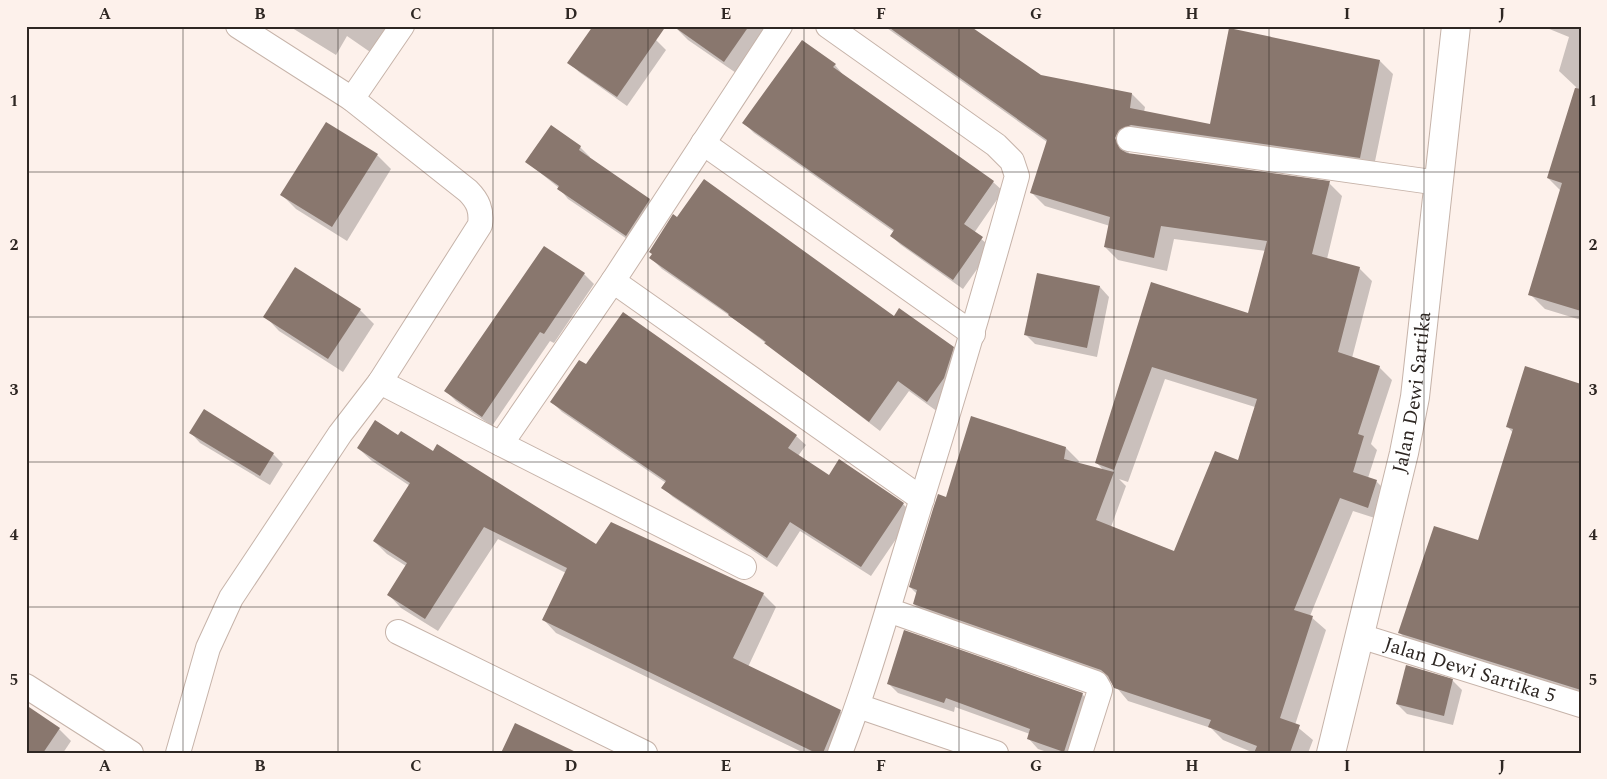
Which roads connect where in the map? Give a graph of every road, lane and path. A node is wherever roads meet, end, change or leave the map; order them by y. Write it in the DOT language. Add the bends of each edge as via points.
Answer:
graph roads {
  1 [pos="238,26"];
  2 [pos="402,26"];
  3 [pos="780,26"];
  4 [pos="828,26"];
  5 [pos="1456,26"];
  6 [pos="352,99"];
  7 [pos="1129,139"];
  8 [pos="702,143"];
  9 [pos="1439,183"];
  10 [pos="613,281"];
  11 [pos="973,334"];
  12 [pos="380,382"];
  13 [pos="501,444"];
  14 [pos="922,499"];
  15 [pos="744,567"];
  16 [pos="888,610"];
  17 [pos="398,632"];
  18 [pos="1360,636"];
  19 [pos="26,686"];
  20 [pos="1581,705"];
  21 [pos="858,706"];
  22 [pos="131,753"];
  23 [pos="178,753"];
  24 [pos="645,753"];
  25 [pos="840,753"];
  26 [pos="996,753"];
  27 [pos="1080,753"];
  28 [pos="1331,753"];
  1 -- 6 [label="street"];
  2 -- 6 [label="street"];
  3 -- 8 [label="street"];
  4 -- 11 [label="street" via="996,145 1012,161 1017,176"];
  5 -- 9 [label="main road, Jalan Dewi Sartika"];
  6 -- 12 [label="street" via="456,181 473,196 480,211 480,225"];
  7 -- 9 [label="street"];
  8 -- 10 [label="street"];
  8 -- 11 [label="street"];
  9 -- 18 [label="main road, Jalan Dewi Sartika" via="1415,397"];
  10 -- 13 [label="street"];
  10 -- 14 [label="street"];
  11 -- 14 [label="street"];
  12 -- 13 [label="street"];
  12 -- 23 [label="street" via="334,442 231,598 208,648"];
  13 -- 15 [label="street"];
  14 -- 16 [label="street"];
  16 -- 21 [label="street"];
  16 -- 27 [label="street" via="1096,684 1100,690"];
  17 -- 24 [label="street"];
  18 -- 20 [label="street, Jalan Dewi Sartika 5"];
  18 -- 28 [label="main road, Jalan Dewi Sartika"];
  19 -- 22 [label="street"];
  21 -- 25 [label="street"];
  21 -- 26 [label="street"];
}
